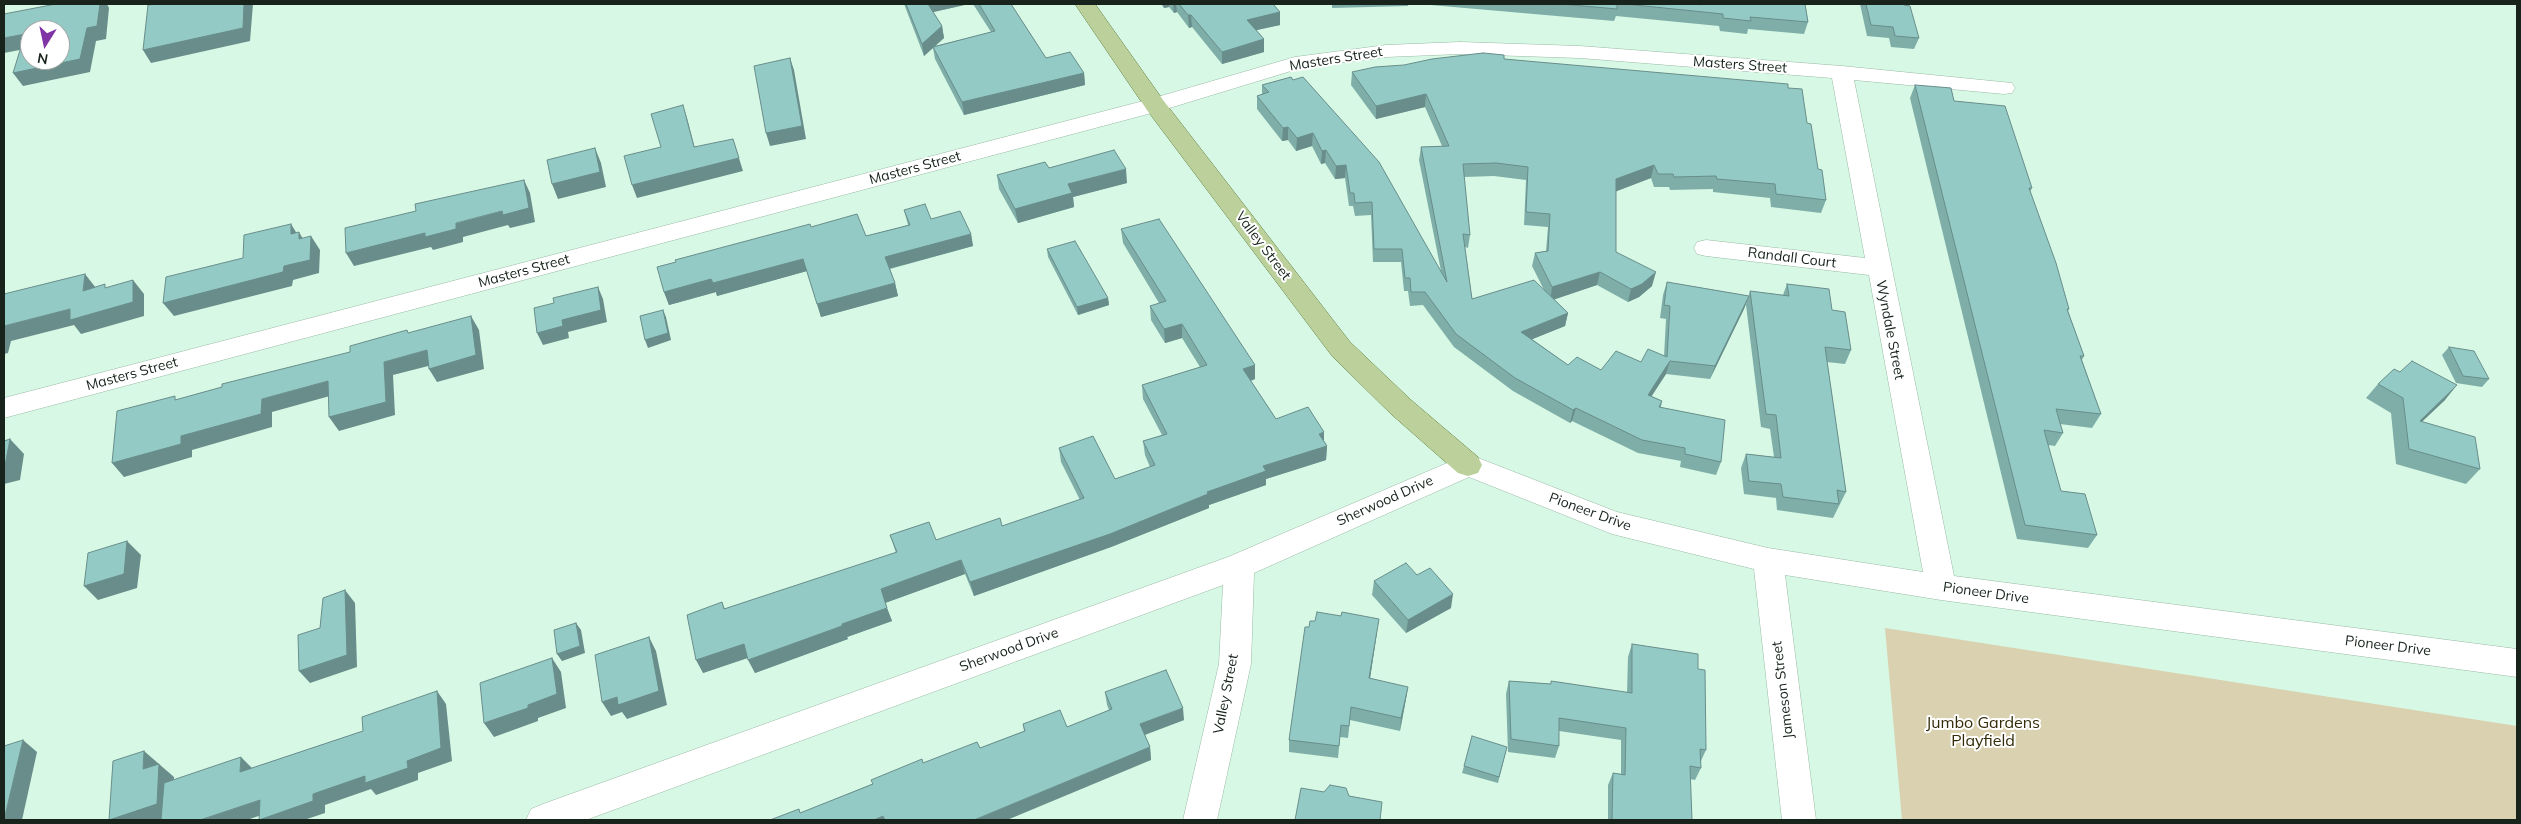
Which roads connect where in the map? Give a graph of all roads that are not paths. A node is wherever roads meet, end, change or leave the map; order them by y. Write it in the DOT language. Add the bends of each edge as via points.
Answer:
graph roads {
  1 [pos="1085,4"];
  2 [pos="1842,72"];
  3 [pos="2004,88"];
  4 [pos="1155,105"];
  5 [pos="1706,248"];
  6 [pos="1878,268"];
  7 [pos="4,408"];
  8 [pos="1468,465"];
  9 [pos="1768,560"];
  10 [pos="1239,566"];
  11 [pos="1941,587"];
  12 [pos="2517,663"];
  13 [pos="543,820"];
  14 [pos="1200,820"];
  15 [pos="1799,820"];
  1 -- 4 [label="main road, Valley Street"];
  2 -- 3 [label="street, Masters Street"];
  2 -- 4 [label="street, Masters Street" via="1580,52 1460,48 1386,50 1302,61"];
  2 -- 6 [label="street, Wyndale Street"];
  4 -- 7 [label="street, Masters Street"];
  4 -- 8 [label="main road, Valley Street" via="1341,349 1400,407"];
  5 -- 6 [label="street, Randall Court"];
  6 -- 11 [label="street, Wyndale Street"];
  8 -- 9 [label="street, Pioneer Drive" via="1612,522"];
  8 -- 10 [label="street, Sherwood Drive"];
  9 -- 11 [label="street, Pioneer Drive"];
  9 -- 15 [label="street, Jameson Street"];
  10 -- 13 [label="street, Sherwood Drive"];
  10 -- 14 [label="street, Valley Street" via="1235,664"];
  11 -- 12 [label="street, Pioneer Drive"];
}
